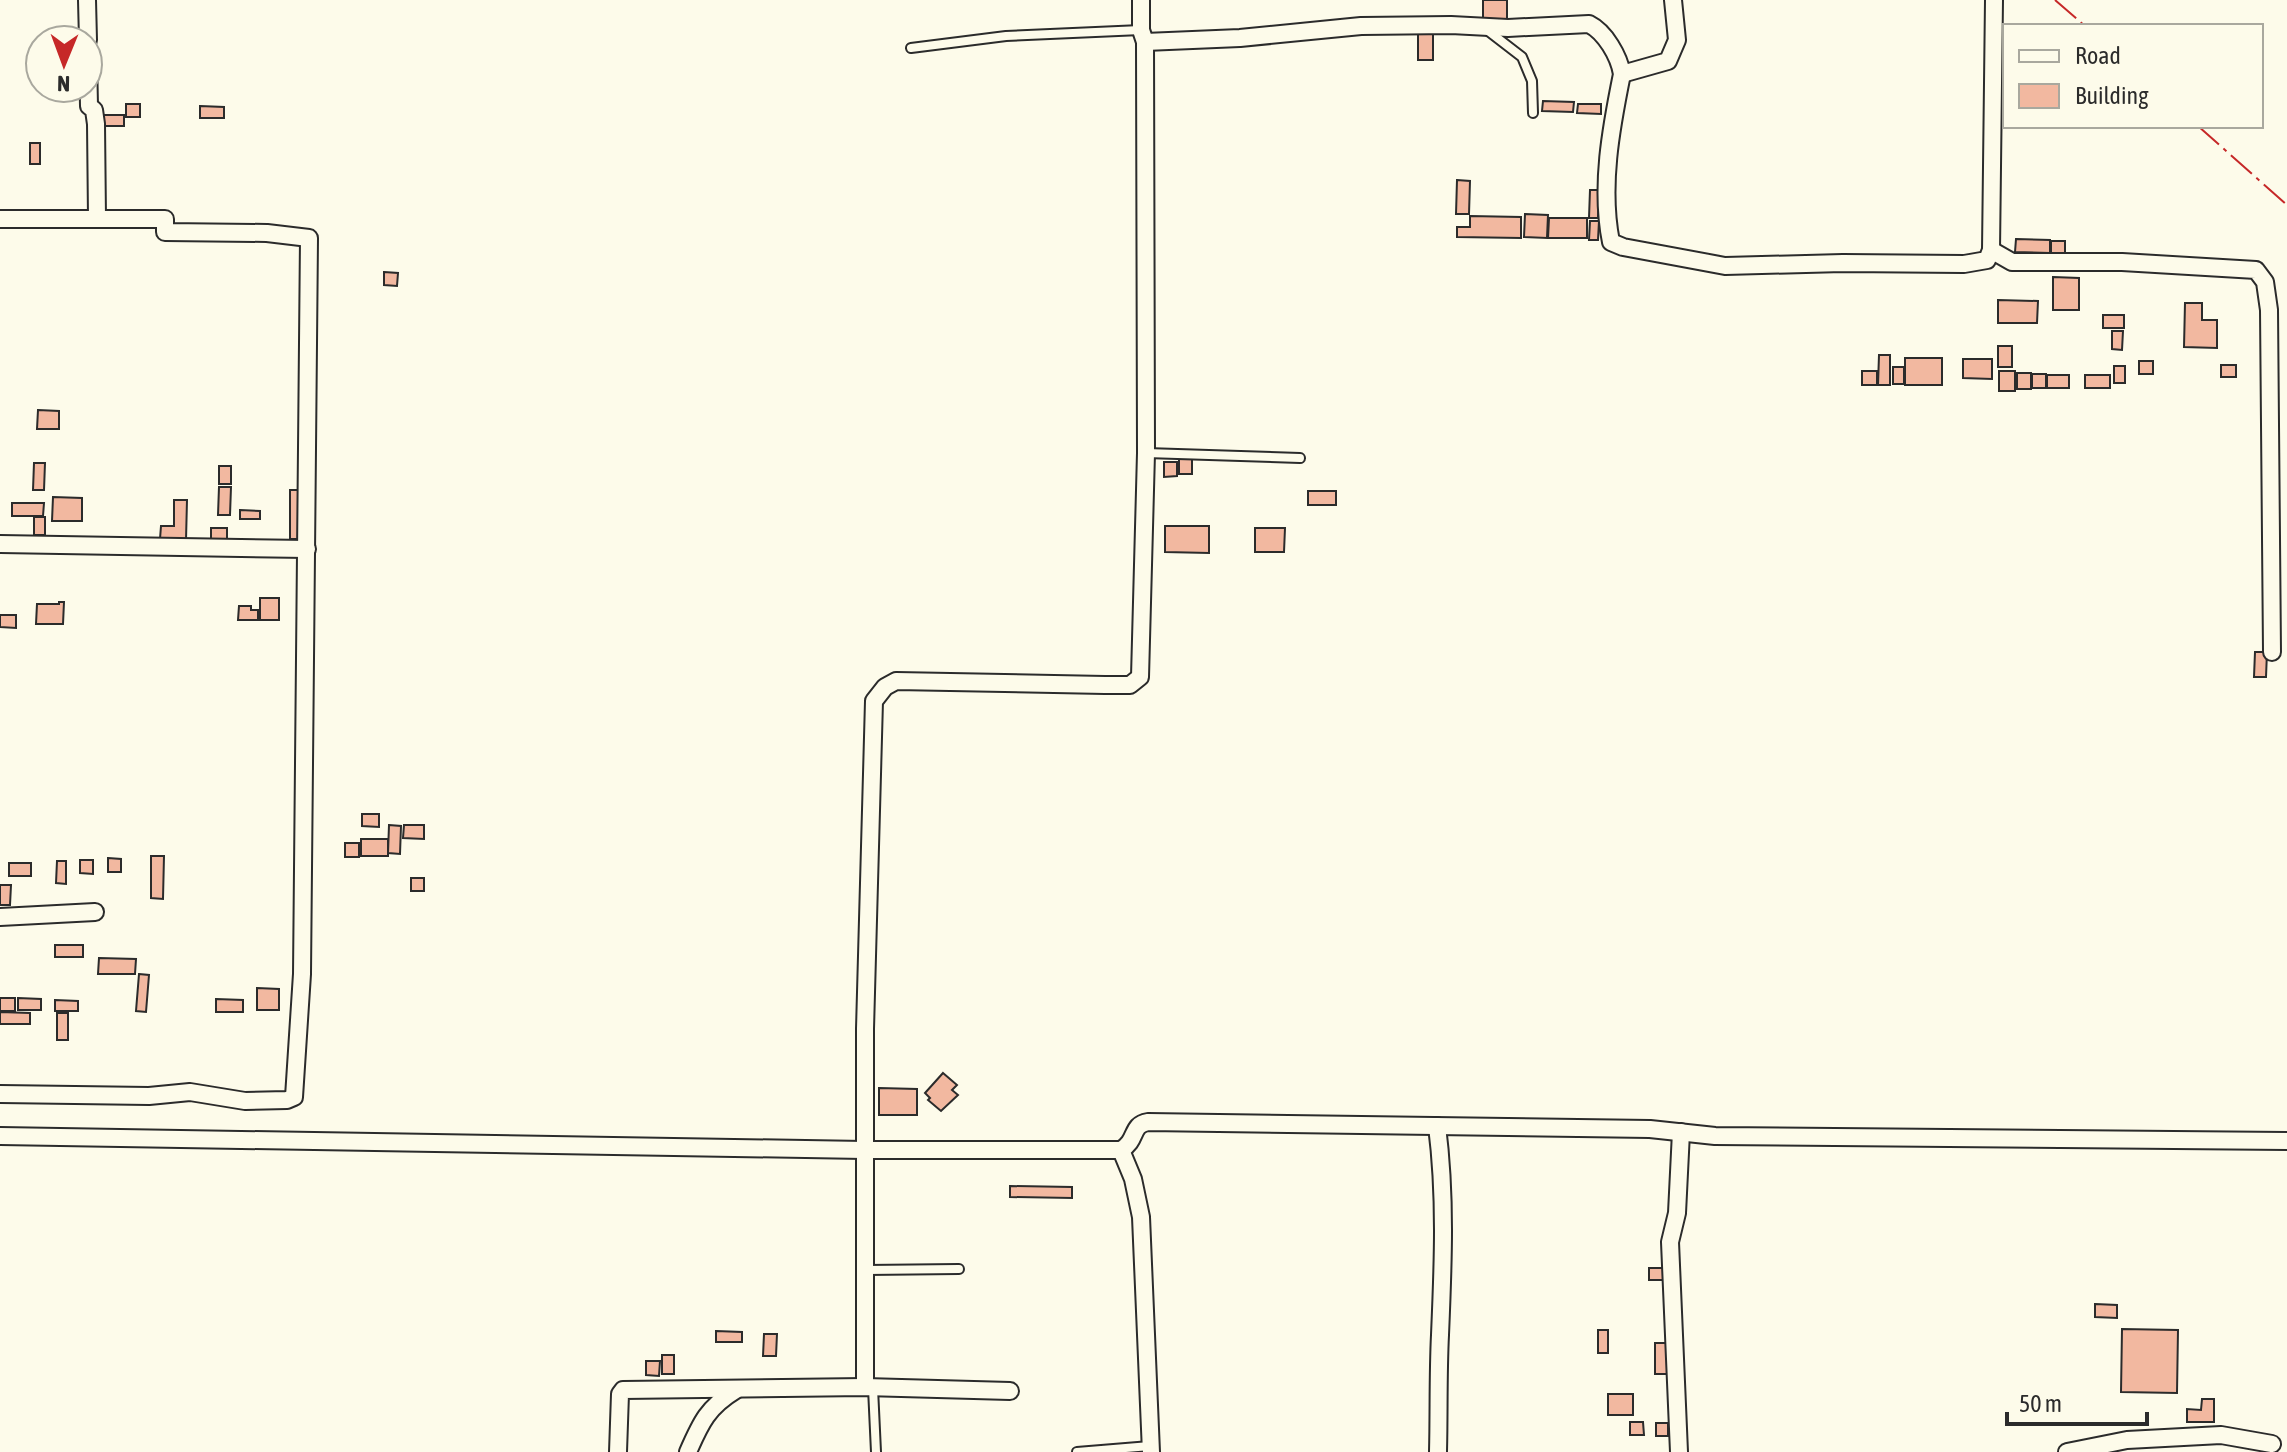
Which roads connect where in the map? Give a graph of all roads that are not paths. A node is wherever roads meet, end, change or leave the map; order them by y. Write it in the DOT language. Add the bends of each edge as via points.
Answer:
graph roads {
  1 [pos="87,0"];
  2 [pos="1141,0"];
  3 [pos="1673,0"];
  4 [pos="1994,0"];
  5 [pos="88,24"];
  6 [pos="1475,26"];
  7 [pos="1143,36"];
  8 [pos="911,48"];
  9 [pos="1622,74"];
  10 [pos="89,104"];
  11 [pos="1533,113"];
  12 [pos="97,218"];
  13 [pos="0,219"];
  14 [pos="1991,250"];
  15 [pos="1146,453"];
  16 [pos="1300,458"];
  17 [pos="0,544"];
  18 [pos="307,549"];
  19 [pos="2272,652"];
  20 [pos="95,912"];
  21 [pos="0,917"];
  22 [pos="0,1094"];
  23 [pos="1437,1126"];
  24 [pos="1681,1132"];
  25 [pos="0,1136"];
  26 [pos="2287,1141"];
  27 [pos="1126,1147"];
  28 [pos="864,1150"];
  29 [pos="959,1269"];
  30 [pos="865,1270"];
  31 [pos="869,1387"];
  32 [pos="738,1389"];
  33 [pos="1010,1391"];
  34 [pos="2272,1444"];
  35 [pos="1150,1449"];
  36 [pos="618,1452"];
  37 [pos="688,1452"];
  38 [pos="876,1452"];
  39 [pos="1077,1452"];
  40 [pos="1438,1452"];
  41 [pos="1679,1452"];
  42 [pos="2067,1452"];
  1 -- 5 [label="street"];
  2 -- 7 [label="street"];
  3 -- 9 [label="street" via="1677,40 1668,61"];
  4 -- 14 [label="street"];
  6 -- 7 [label="street" via="1361,26 1240,38"];
  6 -- 9 [label="street" via="1589,24 1600,29"];
  6 -- 11 [label="lane" via="1491,31 1522,57 1532,81"];
  7 -- 8 [label="lane" via="1006,36"];
  7 -- 15 [label="street"];
  9 -- 14 [label="street" via="1611,128 1605,214 1611,242 1725,266 1964,264 1987,260"];
  10 -- 12 [label="street" via="96,124"];
  12 -- 13 [label="street"];
  12 -- 18 [label="street" via="165,219 165,232 309,238"];
  14 -- 19 [label="street" via="2012,262 2256,270 2265,282"];
  15 -- 16 [label="lane"];
  15 -- 28 [label="street" via="1140,677 1130,685 896,681 874,701"];
  17 -- 18 [label="street"];
  18 -- 22 [label="street" via="302,974 294,1097 245,1101 190,1092"];
  20 -- 21 [label="street"];
  23 -- 24 [label="street"];
  23 -- 27 [label="street" via="1148,1122 1137,1127"];
  23 -- 40 [label="street" via="1444,1253"];
  24 -- 26 [label="street"];
  24 -- 41 [label="street" via="1677,1213 1670,1242"];
  25 -- 28 [label="street"];
  27 -- 28 [label="street"];
  27 -- 35 [label="street" via="1141,1217"];
  28 -- 30 [label="street"];
  29 -- 30 [label="lane"];
  30 -- 31 [label="street"];
  31 -- 32 [label="street"];
  31 -- 33 [label="street"];
  31 -- 38 [label="lane"];
  32 -- 36 [label="street" via="620,1391"];
  32 -- 37 [label="street" via="717,1401"];
  34 -- 42 [label="street" via="2221,1435 2127,1440"];
  35 -- 39 [label="lane"];
}
